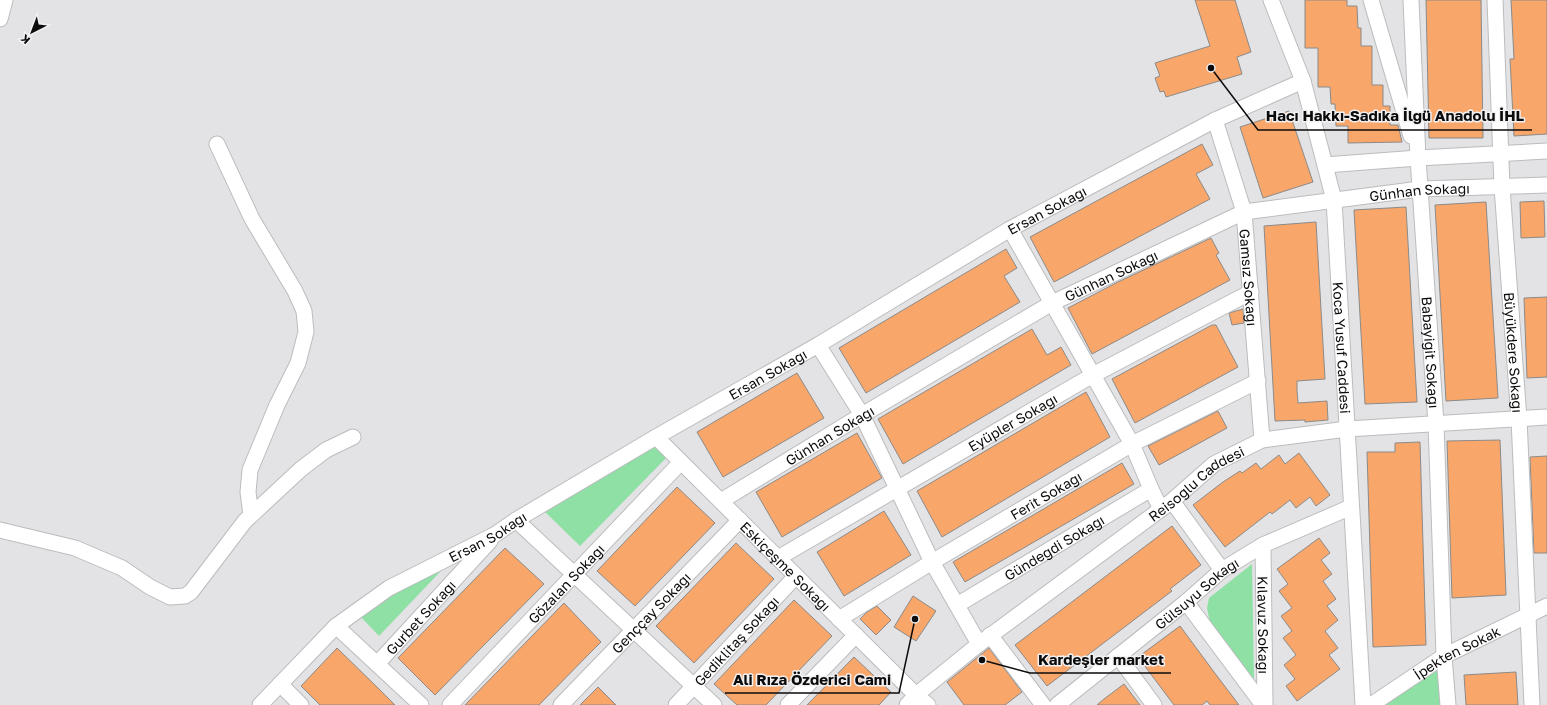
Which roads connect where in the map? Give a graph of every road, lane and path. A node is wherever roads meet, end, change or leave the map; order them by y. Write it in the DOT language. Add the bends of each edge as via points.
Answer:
graph roads {
  1 [pos="5,0"];
  2 [pos="1271,0"];
  3 [pos="1371,0"];
  4 [pos="1411,0"];
  5 [pos="1495,0"];
  6 [pos="0,19"];
  7 [pos="1302,81"];
  8 [pos="1215,120"];
  9 [pos="217,144"];
  10 [pos="1547,151"];
  11 [pos="1501,154"];
  12 [pos="1418,158"];
  13 [pos="1325,165"];
  14 [pos="1547,185"];
  15 [pos="1502,187"];
  16 [pos="1420,189"];
  17 [pos="1334,200"];
  18 [pos="1244,212"];
  19 [pos="1010,229"];
  20 [pos="1251,292"];
  21 [pos="1052,303"];
  22 [pos="818,344"];
  23 [pos="1093,375"];
  24 [pos="1258,381"];
  25 [pos="862,415"];
  26 [pos="1547,417"];
  27 [pos="1519,419"];
  28 [pos="1436,424"];
  29 [pos="1347,429"];
  30 [pos="353,437"];
  31 [pos="656,437"];
  32 [pos="1262,440"];
  33 [pos="1132,444"];
  34 [pos="682,462"];
  35 [pos="897,489"];
  36 [pos="1151,489"];
  37 [pos="721,501"];
  38 [pos="1167,505"];
  39 [pos="1351,507"];
  40 [pos="251,515"];
  41 [pos="516,520"];
  42 [pos="740,520"];
  43 [pos="0,530"];
  44 [pos="496,534"];
  45 [pos="1263,545"];
  46 [pos="778,558"];
  47 [pos="932,562"];
  48 [pos="1222,570"];
  49 [pos="574,574"];
  50 [pos="796,576"];
  51 [pos="1186,602"];
  52 [pos="957,605"];
  53 [pos="1547,606"];
  54 [pos="1527,616"];
  55 [pos="839,619"];
  56 [pos="336,626"];
  57 [pos="634,631"];
  58 [pos="856,635"];
  59 [pos="985,640"];
  60 [pos="1118,656"];
  61 [pos="1444,656"];
  62 [pos="377,664"];
  63 [pos="280,684"];
  64 [pos="694,686"];
  65 [pos="912,700"];
  66 [pos="1038,703"];
  67 [pos="260,705"];
  68 [pos="301,705"];
  69 [pos="421,705"];
  70 [pos="450,705"];
  71 [pos="561,705"];
  72 [pos="676,705"];
  73 [pos="714,705"];
  74 [pos="788,705"];
  75 [pos="928,705"];
  76 [pos="1057,705"];
  77 [pos="1154,705"];
  78 [pos="1264,705"];
  79 [pos="1363,705"];
  80 [pos="1371,705"];
  81 [pos="1448,705"];
  82 [pos="1532,705"];
  1 -- 6 [label="street"];
  2 -- 7 [label="street, Koca Yusuf Caddesi"];
  3 -- 12 [label="street"];
  4 -- 12 [label="street, Babayiğit Sokağı"];
  5 -- 11 [label="street, Büyükdere Sokağı"];
  7 -- 8 [label="street, Ersan Sokağı"];
  7 -- 13 [label="street, Koca Yusuf Caddesi"];
  8 -- 18 [label="street, Gamsız Sokağı"];
  8 -- 19 [label="street, Ersan Sokağı"];
  9 -- 40 [label="street" via="252,219 304,310 306,332 298,363 250,470 248,492"];
  10 -- 11 [label="street"];
  11 -- 12 [label="street"];
  11 -- 15 [label="street, Büyükdere Sokağı"];
  12 -- 13 [label="street"];
  12 -- 16 [label="street, Babayiğit Sokağı"];
  13 -- 17 [label="street, Koca Yusuf Caddesi"];
  14 -- 15 [label="street, Günhan Sokağı"];
  15 -- 16 [label="street, Günhan Sokağı"];
  15 -- 27 [label="street, Büyükdere Sokağı"];
  16 -- 17 [label="street, Günhan Sokağı"];
  16 -- 28 [label="street, Babayiğit Sokağı"];
  17 -- 18 [label="street, Günhan Sokağı"];
  17 -- 29 [label="street, Koca Yusuf Caddesi"];
  18 -- 20 [label="street, Gamsız Sokağı"];
  18 -- 21 [label="street, Günhan Sokağı"];
  19 -- 21 [label="street"];
  19 -- 22 [label="street, Ersan Sokağı"];
  20 -- 23 [label="street, Eyüpler Sokağı"];
  20 -- 24 [label="street, Gamsız Sokağı"];
  21 -- 23 [label="street"];
  21 -- 25 [label="street, Günhan Sokağı"];
  22 -- 25 [label="street"];
  22 -- 31 [label="street, Ersan Sokağı"];
  23 -- 33 [label="street"];
  23 -- 35 [label="street, Eyüpler Sokağı"];
  24 -- 32 [label="street, Gamsız Sokağı"];
  24 -- 33 [label="street, Ferit Sokağı"];
  25 -- 35 [label="street"];
  25 -- 37 [label="street, Günhan Sokağı"];
  26 -- 27 [label="street, Reisoğlu Caddesi"];
  27 -- 28 [label="street, Reisoğlu Caddesi"];
  27 -- 54 [label="street, Büyükdere Sokağı"];
  28 -- 29 [label="street, Reisoğlu Caddesi"];
  28 -- 61 [label="street, Babayiğit Sokağı"];
  29 -- 32 [label="street, Reisoğlu Caddesi"];
  29 -- 39 [label="street, Koca Yusuf Caddesi"];
  30 -- 40 [label="street" via="326,450 301,469"];
  31 -- 34 [label="street, Eskiçeşme Sokağı"];
  31 -- 41 [label="street, Ersan Sokağı"];
  32 -- 38 [label="street, Reisoğlu Caddesi" via="1214,464"];
  33 -- 36 [label="street"];
  33 -- 47 [label="street, Ferit Sokağı"];
  34 -- 37 [label="street, Eskiçeşme Sokağı"];
  34 -- 49 [label="street, Gözalan Sokağı"];
  35 -- 46 [label="street, Eyüpler Sokağı"];
  35 -- 47 [label="street"];
  36 -- 38 [label="street"];
  36 -- 52 [label="street, Gündeğdi Sokağı"];
  37 -- 42 [label="street, Eskiçeşme Sokağı"];
  38 -- 48 [label="street"];
  38 -- 59 [label="street, Reisoğlu Caddesi"];
  39 -- 45 [label="street, Gülsuyu Sokağı"];
  39 -- 79 [label="street, Koca Yusuf Caddesi"];
  40 -- 43 [label="street" via="191,592 178,598 170,597 122,568 75,548"];
  41 -- 44 [label="street, Ersan Sokağı"];
  41 -- 49 [label="street"];
  42 -- 46 [label="street, Eskiçeşme Sokağı"];
  42 -- 57 [label="street, Genççay Sokağı"];
  44 -- 56 [label="street, Ersan Sokağı" via="389,588"];
  44 -- 62 [label="street, Gurbet Sokağı"];
  45 -- 48 [label="street, Gülsuyu Sokağı"];
  45 -- 78 [label="street, Kılavuz Sokağı"];
  46 -- 50 [label="street, Eskiçeşme Sokağı"];
  47 -- 52 [label="street"];
  47 -- 55 [label="street, Ferit Sokağı"];
  48 -- 51 [label="street, Gülsuyu Sokağı"];
  49 -- 57 [label="street"];
  49 -- 70 [label="street, Gözalan Sokağı"];
  50 -- 55 [label="street, Eskiçeşme Sokağı"];
  50 -- 64 [label="street, Gediklitaş Sokağı"];
  51 -- 60 [label="street, Gülsuyu Sokağı"];
  51 -- 78 [label="street, Kılavuz Sokağı"];
  52 -- 59 [label="street"];
  53 -- 54 [label="street, İpekten Sokak"];
  54 -- 61 [label="street, İpekten Sokak"];
  54 -- 82 [label="street, Büyükdere Sokağı"];
  55 -- 58 [label="street, Eskiçeşme Sokağı"];
  56 -- 62 [label="street"];
  56 -- 63 [label="street, Ersan Sokağı"];
  57 -- 64 [label="street"];
  57 -- 71 [label="street, Genççay Sokağı"];
  58 -- 65 [label="street, Eskiçeşme Sokağı"];
  58 -- 74 [label="street"];
  59 -- 65 [label="street, Reisoğlu Caddesi"];
  59 -- 66 [label="street"];
  60 -- 76 [label="street, Gülsuyu Sokağı"];
  60 -- 77 [label="street"];
  61 -- 80 [label="street, İpekten Sokak"];
  61 -- 81 [label="street, Babayiğit Sokağı"];
  62 -- 69 [label="street"];
  63 -- 67 [label="street, Ersan Sokağı"];
  63 -- 68 [label="street"];
  64 -- 72 [label="street, Gediklitaş Sokağı"];
  64 -- 73 [label="street"];
  65 -- 75 [label="street, Eskiçeşme Sokağı"];
}
